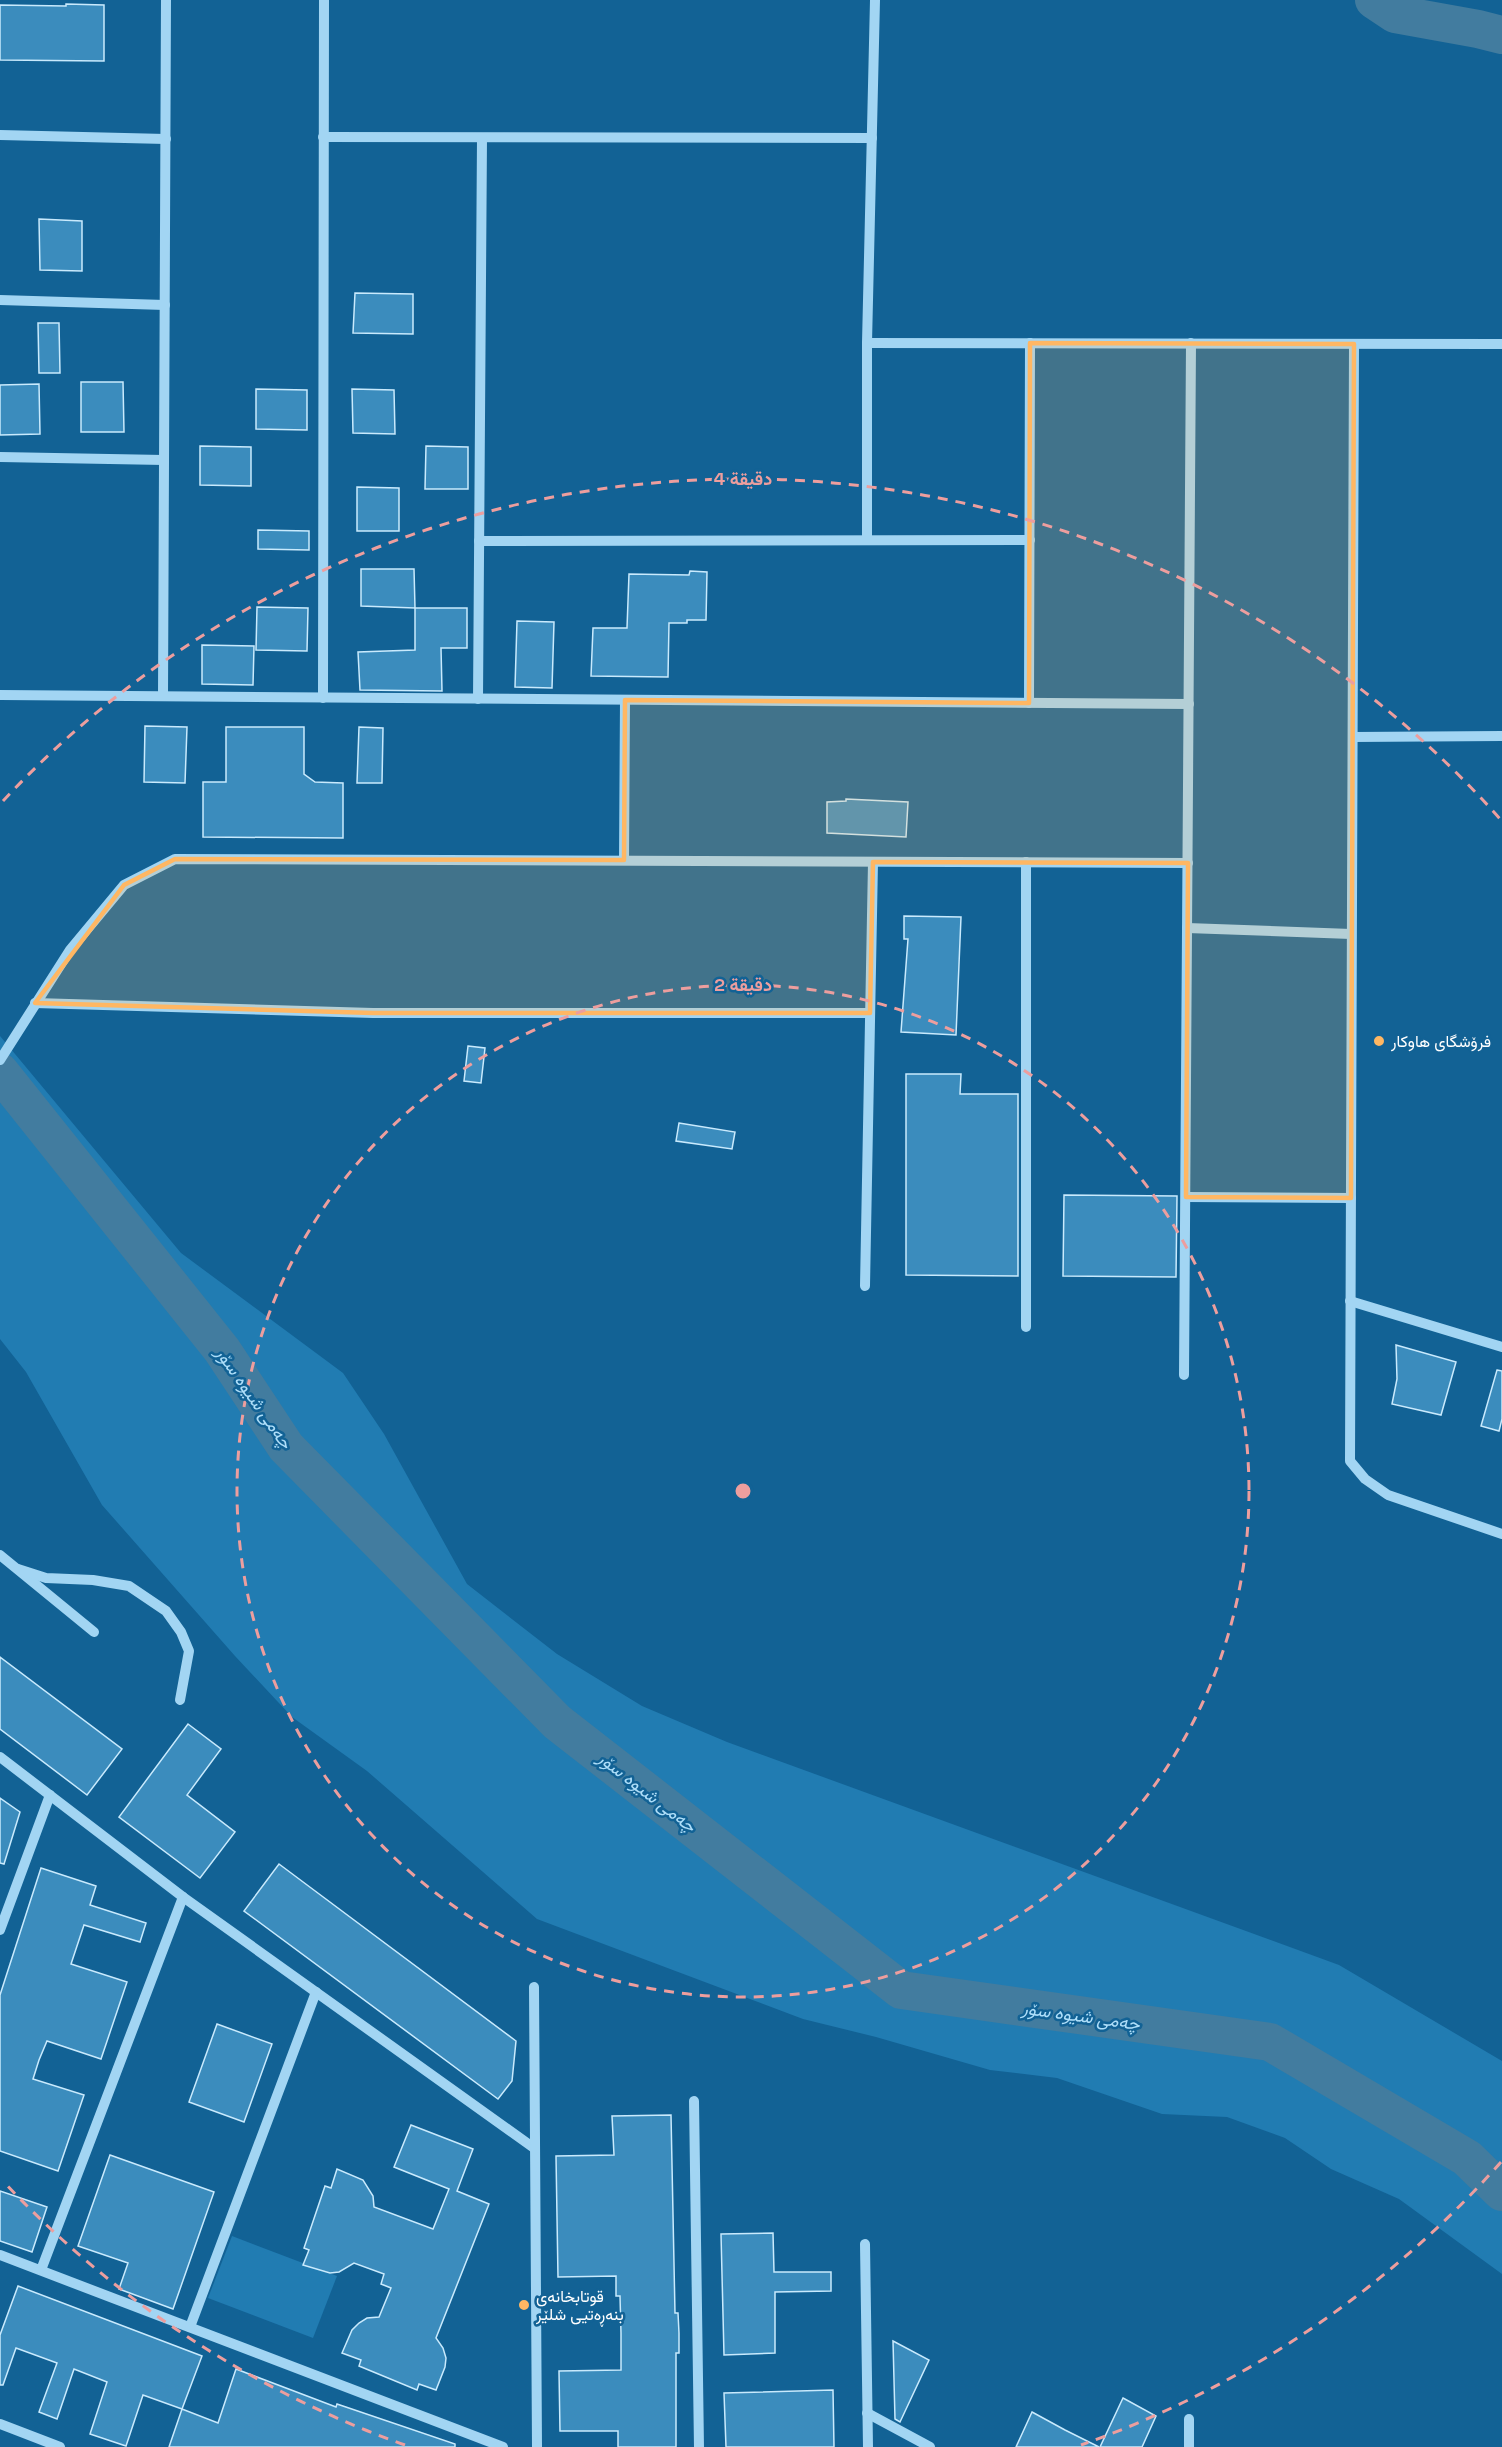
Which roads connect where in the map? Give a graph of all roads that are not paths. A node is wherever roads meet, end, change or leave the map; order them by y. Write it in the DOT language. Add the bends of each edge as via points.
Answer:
graph roads {
  1 [pos="166,0"];
  2 [pos="324,0"];
  3 [pos="875,0"];
  4 [pos="0,135"];
  5 [pos="323,137"];
  6 [pos="482,138"];
  7 [pos="872,138"];
  8 [pos="166,139"];
  9 [pos="0,300"];
  10 [pos="165,304"];
  11 [pos="867,343"];
  12 [pos="1191,343"];
  13 [pos="1030,344"];
  14 [pos="1354,344"];
  15 [pos="1502,344"];
  16 [pos="0,457"];
  17 [pos="164,460"];
  18 [pos="867,539"];
  19 [pos="1030,540"];
  20 [pos="479,541"];
  21 [pos="0,695"];
  22 [pos="163,696"];
  23 [pos="323,698"];
  24 [pos="478,699"];
  25 [pos="625,700"];
  26 [pos="1029,703"];
  27 [pos="1189,704"];
  28 [pos="1502,736"];
  29 [pos="1353,737"];
  30 [pos="624,861"];
  31 [pos="873,862"];
  32 [pos="1026,862"];
  33 [pos="1188,863"];
  34 [pos="1187,928"];
  35 [pos="1352,934"];
  36 [pos="35,1003"];
  37 [pos="870,1013"];
  38 [pos="0,1060"];
  39 [pos="1186,1197"];
  40 [pos="1350,1198"];
  41 [pos="865,1286"];
  42 [pos="1350,1301"];
  43 [pos="1026,1327"];
  44 [pos="1502,1347"];
  45 [pos="1184,1375"];
  46 [pos="1502,1534"];
  47 [pos="0,1556"];
  48 [pos="18,1569"];
  49 [pos="94,1632"];
  50 [pos="180,1700"];
  51 [pos="0,1756"];
  52 [pos="50,1795"];
  53 [pos="183,1897"];
  54 [pos="0,1930"];
  55 [pos="534,1987"];
  56 [pos="316,1992"];
  57 [pos="694,2101"];
  58 [pos="534,2148"];
  59 [pos="865,2244"];
  60 [pos="0,2255"];
  61 [pos="41,2271"];
  62 [pos="190,2327"];
  63 [pos="867,2413"];
  64 [pos="1189,2419"];
  65 [pos="0,2424"];
  66 [pos="60,2447"];
  67 [pos="503,2447"];
  68 [pos="537,2447"];
  69 [pos="699,2447"];
  70 [pos="868,2447"];
  71 [pos="930,2447"];
  72 [pos="1189,2447"];
  1 -- 8 [label="street"];
  2 -- 5 [label="street"];
  3 -- 7 [label="street"];
  4 -- 8 [label="street"];
  5 -- 6 [label="street"];
  5 -- 23 [label="street"];
  6 -- 7 [label="street"];
  6 -- 20 [label="street"];
  7 -- 11 [label="street"];
  8 -- 10 [label="street"];
  9 -- 10 [label="street"];
  10 -- 17 [label="street"];
  11 -- 13 [label="street"];
  11 -- 18 [label="street"];
  12 -- 13 [label="street"];
  12 -- 14 [label="street"];
  12 -- 27 [label="street"];
  13 -- 19 [label="street"];
  14 -- 15 [label="street"];
  14 -- 29 [label="street"];
  16 -- 17 [label="street"];
  17 -- 22 [label="street"];
  18 -- 19 [label="street"];
  18 -- 20 [label="street"];
  19 -- 26 [label="street"];
  20 -- 24 [label="street"];
  21 -- 22 [label="street"];
  22 -- 23 [label="street"];
  23 -- 24 [label="street"];
  24 -- 25 [label="street"];
  25 -- 26 [label="street"];
  25 -- 30 [label="street"];
  26 -- 27 [label="street"];
  27 -- 33 [label="street"];
  28 -- 29 [label="street"];
  29 -- 35 [label="street"];
  30 -- 31 [label="street"];
  30 -- 36 [label="street" via="175,859 124,885 70,950"];
  31 -- 32 [label="street"];
  31 -- 37 [label="street"];
  32 -- 33 [label="street"];
  32 -- 43 [label="street"];
  33 -- 34 [label="street"];
  34 -- 35 [label="street"];
  34 -- 39 [label="street"];
  35 -- 40 [label="street"];
  36 -- 37 [label="street" via="373,1013"];
  36 -- 38 [label="street"];
  37 -- 41 [label="street"];
  39 -- 40 [label="street"];
  39 -- 45 [label="street"];
  40 -- 42 [label="street"];
  42 -- 44 [label="street"];
  42 -- 46 [label="street" via="1350,1461 1365,1479 1388,1495"];
  47 -- 48 [label="street"];
  48 -- 49 [label="street"];
  48 -- 50 [label="street" via="46,1578 129,1586 166,1611 182,1632 189,1651"];
  51 -- 52 [label="street"];
  52 -- 53 [label="street"];
  52 -- 54 [label="street"];
  53 -- 56 [label="street"];
  53 -- 61 [label="street"];
  55 -- 58 [label="street"];
  56 -- 58 [label="street"];
  56 -- 62 [label="street"];
  57 -- 69 [label="street"];
  58 -- 68 [label="street"];
  59 -- 63 [label="street"];
  60 -- 61 [label="street"];
  61 -- 62 [label="street"];
  62 -- 67 [label="street"];
  63 -- 70 [label="street"];
  63 -- 71 [label="street"];
  64 -- 72 [label="street"];
  65 -- 66 [label="street"];
}
